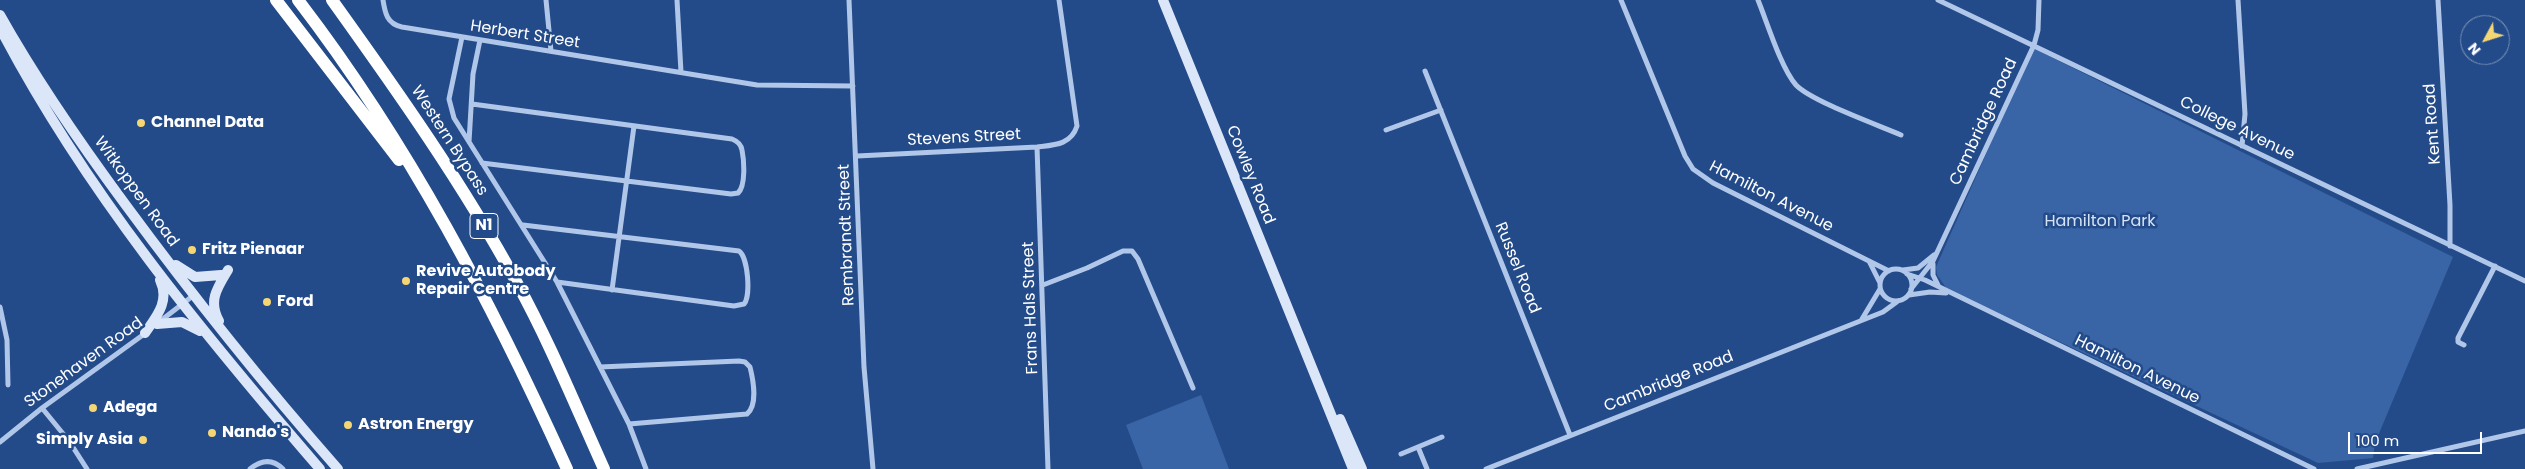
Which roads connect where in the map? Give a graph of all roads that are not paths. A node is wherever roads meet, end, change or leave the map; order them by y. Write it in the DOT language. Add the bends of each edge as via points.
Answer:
graph roads {
  1 [pos="276,0"];
  2 [pos="298,0"];
  3 [pos="332,0"];
  4 [pos="383,0"];
  5 [pos="546,0"];
  6 [pos="677,0"];
  7 [pos="849,0"];
  8 [pos="1059,0"];
  9 [pos="1163,0"];
  10 [pos="1621,0"];
  11 [pos="1758,0"];
  12 [pos="1938,0"];
  13 [pos="2039,0"];
  14 [pos="2238,0"];
  15 [pos="2438,0"];
  16 [pos="0,15"];
  17 [pos="0,28"];
  18 [pos="462,37"];
  19 [pos="480,40"];
  20 [pos="2034,45"];
  21 [pos="551,51"];
  22 [pos="681,72"];
  23 [pos="1425,72"];
  24 [pos="853,86"];
  25 [pos="472,104"];
  26 [pos="1441,110"];
  27 [pos="634,126"];
  28 [pos="1386,130"];
  29 [pos="1901,135"];
  30 [pos="470,142"];
  31 [pos="2242,146"];
  32 [pos="1037,147"];
  33 [pos="857,156"];
  34 [pos="482,163"];
  35 [pos="628,180"];
  36 [pos="426,193"];
  37 [pos="523,225"];
  38 [pos="620,236"];
  39 [pos="2450,246"];
  40 [pos="157,248"];
  41 [pos="1937,252"];
  42 [pos="1869,261"];
  43 [pos="1933,261"];
  44 [pos="150,262"];
  45 [pos="2495,266"];
  46 [pos="1889,271"];
  47 [pos="1905,272"];
  48 [pos="1921,278"];
  49 [pos="2525,281"];
  50 [pos="557,282"];
  51 [pos="1043,285"];
  52 [pos="1880,286"];
  53 [pos="1940,288"];
  54 [pos="612,290"];
  55 [pos="1910,292"];
  56 [pos="1949,293"];
  57 [pos="194,294"];
  58 [pos="1898,301"];
  59 [pos="182,304"];
  60 [pos="0,307"];
  61 [pos="1862,319"];
  62 [pos="157,324"];
  63 [pos="145,333"];
  64 [pos="214,344"];
  65 [pos="2464,345"];
  66 [pos="234,346"];
  67 [pos="1311,360"];
  68 [pos="600,367"];
  69 [pos="8,385"];
  70 [pos="1193,388"];
  71 [pos="42,408"];
  72 [pos="629,424"];
  73 [pos="2525,431"];
  74 [pos="1570,435"];
  75 [pos="1442,436"];
  76 [pos="0,442"];
  77 [pos="1418,447"];
  78 [pos="1401,454"];
  79 [pos="87,469"];
  80 [pos="250,469"];
  81 [pos="284,469"];
  82 [pos="320,469"];
  83 [pos="338,469"];
  84 [pos="567,469"];
  85 [pos="604,469"];
  86 [pos="646,469"];
  87 [pos="873,469"];
  88 [pos="1048,469"];
  89 [pos="1353,469"];
  90 [pos="1362,469"];
  91 [pos="1427,469"];
  92 [pos="1486,469"];
  93 [pos="2314,469"];
  94 [pos="2357,469"];
  1 -- 36 [label="highway"];
  2 -- 36 [label="highway, N1" via="363,90"];
  3 -- 85 [label="highway, Western Bypass / N1" via="419,122 518,284"];
  4 -- 18 [label="street, Herbert Street" via="386,16 396,26"];
  5 -- 21 [label="street"];
  6 -- 22 [label="street"];
  7 -- 24 [label="street, Rembrandt Street"];
  8 -- 32 [label="street, Stevens Street" via="1077,126 1071,138 1059,144"];
  9 -- 67 [label="main road, Cowley Road"];
  10 -- 42 [label="street, Hamilton Avenue" via="1679,144 1694,169 1713,184"];
  11 -- 29 [label="street" via="1796,85"];
  12 -- 20 [label="street, College Avenue"];
  13 -- 20 [label="street, Cambridge Road"];
  14 -- 31 [label="street" via="2245,114"];
  15 -- 39 [label="street, Kent Road"];
  16 -- 40 [label="main road, Witkoppen Road" via="58,110"];
  17 -- 44 [label="main road, Witkoppen Road" via="55,126"];
  18 -- 19 [label="street, Herbert Street"];
  18 -- 30 [label="street" via="449,99 454,118"];
  19 -- 21 [label="street, Herbert Street"];
  19 -- 25 [label="street" via="473,74"];
  20 -- 31 [label="street, College Avenue"];
  20 -- 41 [label="street, Cambridge Road"];
  21 -- 22 [label="street, Herbert Street"];
  22 -- 24 [label="street, Herbert Street" via="757,85"];
  23 -- 26 [label="street, Russel Road"];
  24 -- 33 [label="street, Rembrandt Street"];
  25 -- 27 [label="street"];
  25 -- 30 [label="street"];
  26 -- 28 [label="street"];
  26 -- 74 [label="street, Russel Road"];
  27 -- 35 [label="street"];
  27 -- 35 [label="street" via="737,141 742,150 743,186 738,193 731,194"];
  30 -- 34 [label="street"];
  31 -- 39 [label="street, College Avenue"];
  32 -- 33 [label="street, Stevens Street"];
  32 -- 51 [label="street, Frans Hals Street"];
  33 -- 87 [label="street, Rembrandt Street" via="864,358"];
  34 -- 35 [label="street"];
  34 -- 37 [label="street"];
  35 -- 38 [label="street"];
  36 -- 84 [label="highway, N1" via="522,369"];
  37 -- 38 [label="street"];
  37 -- 50 [label="street"];
  38 -- 54 [label="street"];
  38 -- 54 [label="street" via="739,251 746,263 748,298 744,304 734,306"];
  39 -- 45 [label="street, College Avenue"];
  40 -- 57 [label="main road, Witkoppen Road"];
  40 -- 66 [label="main road" via="189,275 200,278 225,272 213,303 217,318"];
  41 -- 43 [label="street, Cambridge Road"];
  41 -- 47 [label="street, Cambridge Road" via="1918,268"];
  42 -- 46 [label="street, Hamilton Avenue"];
  42 -- 52 [label="street"];
  43 -- 48 [label="street, Cambridge Road"];
  43 -- 53 [label="street" via="1933,275"];
  44 -- 59 [label="main road, Witkoppen Road"];
  44 -- 63 [label="main road" via="162,285 164,297 158,314"];
  45 -- 49 [label="street, College Avenue"];
  45 -- 65 [label="street" via="2458,338 2458,342"];
  46 -- 47 [label="street"];
  46 -- 52 [label="street" via="1883,276"];
  47 -- 48 [label="street, Hamilton Avenue"];
  47 -- 55 [label="street" via="1911,280"];
  48 -- 53 [label="street, Hamilton Avenue"];
  48 -- 55 [label="street, Cambridge Road"];
  50 -- 54 [label="street"];
  50 -- 68 [label="street"];
  51 -- 70 [label="street" via="1123,250 1132,251"];
  51 -- 88 [label="street, Frans Hals Street"];
  52 -- 58 [label="street" via="1885,297"];
  52 -- 61 [label="street"];
  53 -- 56 [label="street, Hamilton Avenue"];
  55 -- 56 [label="street, Hamilton Avenue"];
  55 -- 58 [label="street"];
  56 -- 93 [label="street, Hamilton Avenue"];
  57 -- 59 [label="street, Stonehaven Road"];
  57 -- 66 [label="main road, Witkoppen Road"];
  58 -- 61 [label="street, Cambridge Road" via="1883,312"];
  59 -- 62 [label="street, Stonehaven Road"];
  59 -- 64 [label="main road, Witkoppen Road"];
  60 -- 69 [label="street" via="6,340"];
  61 -- 74 [label="street, Cambridge Road"];
  62 -- 63 [label="street, Stonehaven Road"];
  62 -- 64 [label="main road" via="185,322"];
  63 -- 71 [label="street, Stonehaven Road"];
  64 -- 82 [label="main road, Witkoppen Road"];
  66 -- 83 [label="main road, Witkoppen Road"];
  67 -- 89 [label="main road, Cowley Road"];
  67 -- 90 [label="main road, Cowley Road" via="1320,372"];
  68 -- 72 [label="street"];
  68 -- 72 [label="street" via="739,361 750,366 753,402 747,414"];
  71 -- 76 [label="street, Stonehaven Road"];
  71 -- 79 [label="street"];
  72 -- 86 [label="street"];
  73 -- 94 [label="street"];
  74 -- 92 [label="street, Cambridge Road"];
  75 -- 77 [label="street"];
  77 -- 78 [label="street"];
  77 -- 91 [label="street"];
  80 -- 81 [label="street" via="268,460"];
}
